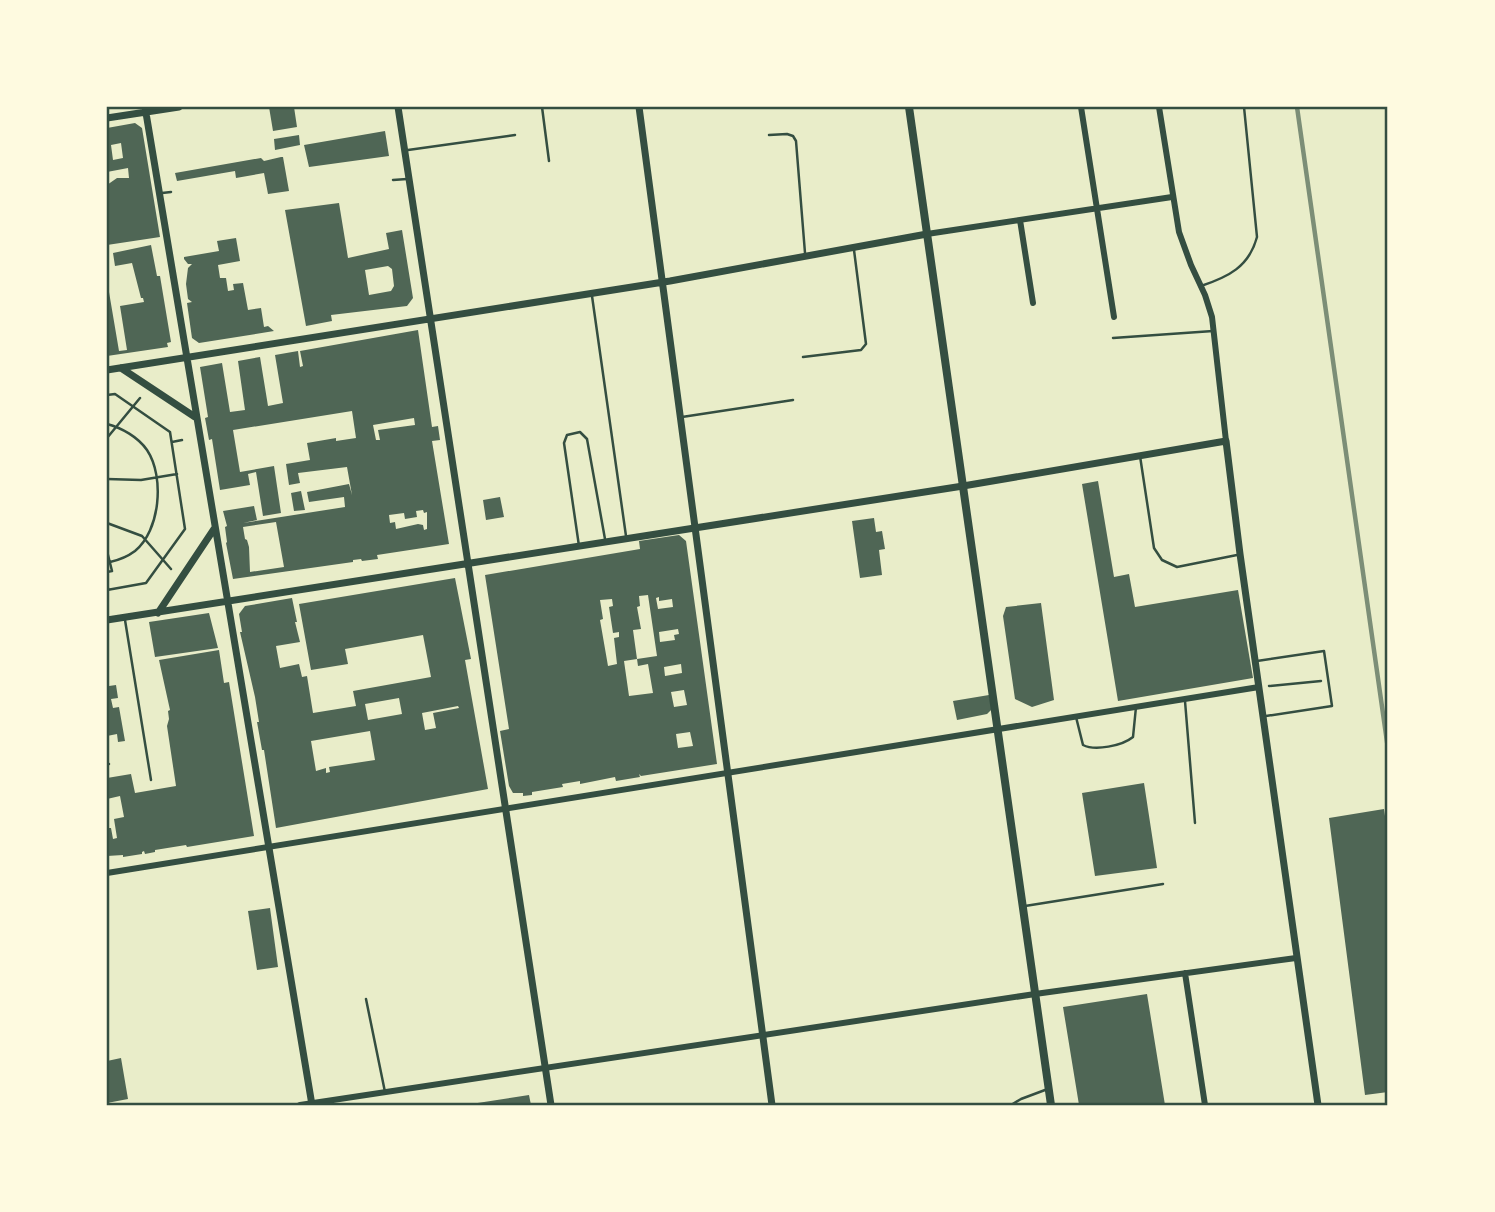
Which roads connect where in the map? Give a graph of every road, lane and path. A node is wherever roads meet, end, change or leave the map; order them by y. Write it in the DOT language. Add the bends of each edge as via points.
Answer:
graph roads {
  1 [pos="179,107"];
  2 [pos="398,107"];
  3 [pos="542,107"];
  4 [pos="639,107"];
  5 [pos="909,107"];
  6 [pos="1081,107"];
  7 [pos="1159,107"];
  8 [pos="1244,107"];
  9 [pos="145,109"];
  10 [pos="107,118"];
  11 [pos="515,135"];
  12 [pos="769,135"];
  13 [pos="405,150"];
  14 [pos="549,161"];
  15 [pos="410,179"];
  16 [pos="393,180"];
  17 [pos="171,192"];
  18 [pos="159,193"];
  19 [pos="1172,197"];
  20 [pos="1098,208"];
  21 [pos="1020,220"];
  22 [pos="928,234"];
  23 [pos="854,248"];
  24 [pos="805,256"];
  25 [pos="662,282"];
  26 [pos="1201,286"];
  27 [pos="592,293"];
  28 [pos="1033,303"];
  29 [pos="1114,317"];
  30 [pos="431,319"];
  31 [pos="1213,331"];
  32 [pos="1113,338"];
  33 [pos="186,357"];
  34 [pos="803,357"];
  35 [pos="121,368"];
  36 [pos="107,370"];
  37 [pos="107,395"];
  38 [pos="140,398"];
  39 [pos="793,400"];
  40 [pos="134,407"];
  41 [pos="195,417"];
  42 [pos="680,418"];
  43 [pos="107,424"];
  44 [pos="118,427"];
  45 [pos="107,438"];
  46 [pos="182,440"];
  47 [pos="1226,441"];
  48 [pos="172,442"];
  49 [pos="1140,456"];
  50 [pos="177,474"];
  51 [pos="157,477"];
  52 [pos="107,479"];
  53 [pos="963,486"];
  54 [pos="107,523"];
  55 [pos="694,528"];
  56 [pos="214,529"];
  57 [pos="627,539"];
  58 [pos="145,540"];
  59 [pos="606,542"];
  60 [pos="579,546"];
  61 [pos="107,551"];
  62 [pos="1240,554"];
  63 [pos="163,560"];
  64 [pos="110,562"];
  65 [pos="468,564"];
  66 [pos="171,569"];
  67 [pos="107,572"];
  68 [pos="107,580"];
  69 [pos="107,589"];
  70 [pos="226,602"];
  71 [pos="158,613"];
  72 [pos="125,617"];
  73 [pos="107,620"];
  74 [pos="1255,661"];
  75 [pos="1328,680"];
  76 [pos="1259,687"];
  77 [pos="1184,699"];
  78 [pos="1136,707"];
  79 [pos="1076,716"];
  80 [pos="1263,716"];
  81 [pos="998,729"];
  82 [pos="727,773"];
  83 [pos="151,779"];
  84 [pos="506,808"];
  85 [pos="1195,823"];
  86 [pos="268,847"];
  87 [pos="107,873"];
  88 [pos="1163,884"];
  89 [pos="1023,906"];
  90 [pos="1296,958"];
  91 [pos="1185,974"];
  92 [pos="1035,994"];
  93 [pos="366,999"];
  94 [pos="762,1037"];
  95 [pos="545,1069"];
  96 [pos="1048,1089"];
  97 [pos="385,1093"];
  98 [pos="312,1104"];
  99 [pos="300,1105"];
  100 [pos="551,1105"];
  101 [pos="772,1105"];
  102 [pos="1011,1105"];
  103 [pos="1051,1105"];
  104 [pos="1205,1105"];
  105 [pos="1318,1105"];
  106 [pos="1376,1105"];
  107 [pos="1383,1105"];
  1 -- 9 [label="street"];
  2 -- 13 [label="street"];
  3 -- 14 [label="lane"];
  4 -- 25 [label="street"];
  5 -- 22 [label="main road"];
  6 -- 20 [label="street"];
  7 -- 19 [label="street"];
  8 -- 26 [label="lane" via="1257,237 1233,274"];
  9 -- 10 [label="street"];
  9 -- 18 [label="street"];
  11 -- 13 [label="lane"];
  12 -- 24 [label="lane" via="787,134 796,141"];
  13 -- 15 [label="street"];
  15 -- 16 [label="lane"];
  15 -- 30 [label="street"];
  17 -- 18 [label="lane"];
  18 -- 33 [label="street"];
  19 -- 20 [label="street"];
  19 -- 26 [label="street" via="1184,249"];
  20 -- 21 [label="street"];
  20 -- 29 [label="street"];
  21 -- 22 [label="street"];
  21 -- 28 [label="street"];
  22 -- 23 [label="street"];
  22 -- 53 [label="main road"];
  23 -- 24 [label="street"];
  23 -- 34 [label="lane" via="866,344 861,350"];
  24 -- 25 [label="street"];
  25 -- 27 [label="street"];
  25 -- 42 [label="street"];
  26 -- 31 [label="street"];
  27 -- 30 [label="street"];
  27 -- 57 [label="lane"];
  30 -- 33 [label="street"];
  30 -- 65 [label="street"];
  31 -- 32 [label="lane"];
  31 -- 47 [label="street"];
  33 -- 35 [label="street"];
  33 -- 41 [label="street"];
  35 -- 36 [label="street"];
  35 -- 41 [label="street"];
  37 -- 40 [label="path" via="114,394"];
  38 -- 40 [label="path"];
  39 -- 42 [label="lane"];
  40 -- 44 [label="path"];
  40 -- 48 [label="path" via="170,432"];
  41 -- 56 [label="street"];
  42 -- 55 [label="street"];
  43 -- 44 [label="path"];
  44 -- 45 [label="path"];
  44 -- 51 [label="path" via="148,451"];
  46 -- 48 [label="path"];
  47 -- 49 [label="street"];
  47 -- 62 [label="street"];
  48 -- 50 [label="path"];
  49 -- 53 [label="street"];
  49 -- 62 [label="lane" via="1154,548 1162,561 1177,567"];
  50 -- 51 [label="path"];
  50 -- 63 [label="path" via="186,529"];
  51 -- 52 [label="path"];
  51 -- 58 [label="path" via="155,517"];
  53 -- 55 [label="street"];
  53 -- 81 [label="main road"];
  54 -- 58 [label="path"];
  55 -- 57 [label="street"];
  55 -- 82 [label="street"];
  56 -- 70 [label="street"];
  56 -- 71 [label="street"];
  57 -- 59 [label="street"];
  58 -- 63 [label="path"];
  58 -- 64 [label="path" via="136,551"];
  59 -- 60 [label="street"];
  59 -- 60 [label="lane" via="587,439 573,432 566,435 564,443"];
  60 -- 65 [label="street"];
  61 -- 64 [label="path"];
  62 -- 74 [label="street"];
  63 -- 66 [label="path"];
  63 -- 69 [label="path" via="146,583"];
  64 -- 67 [label="path" via="111,571"];
  65 -- 70 [label="street"];
  65 -- 84 [label="street"];
  68 -- 69 [label="path"];
  70 -- 71 [label="street"];
  70 -- 86 [label="street"];
  71 -- 72 [label="street"];
  72 -- 73 [label="street"];
  72 -- 83 [label="lane"];
  74 -- 75 [label="lane" via="1324,651"];
  74 -- 76 [label="street"];
  75 -- 76 [label="path"];
  75 -- 80 [label="lane" via="1332,706"];
  76 -- 77 [label="street"];
  76 -- 80 [label="street"];
  77 -- 78 [label="street"];
  77 -- 85 [label="lane"];
  78 -- 79 [label="street"];
  78 -- 79 [label="lane" via="1133,737 1126,743 1102,747 1083,745"];
  79 -- 81 [label="street"];
  80 -- 90 [label="street"];
  81 -- 82 [label="street"];
  81 -- 89 [label="main road"];
  82 -- 84 [label="street"];
  82 -- 94 [label="street"];
  84 -- 86 [label="street"];
  84 -- 95 [label="street"];
  86 -- 87 [label="street"];
  86 -- 98 [label="street"];
  88 -- 89 [label="lane"];
  89 -- 92 [label="main road"];
  90 -- 91 [label="street"];
  90 -- 105 [label="street"];
  91 -- 92 [label="street"];
  91 -- 104 [label="street"];
  92 -- 94 [label="street"];
  92 -- 96 [label="main road"];
  93 -- 97 [label="lane"];
  94 -- 95 [label="street"];
  94 -- 101 [label="street"];
  95 -- 97 [label="street"];
  95 -- 100 [label="street"];
  96 -- 102 [label="lane"];
  96 -- 103 [label="main road"];
  97 -- 98 [label="street"];
  98 -- 99 [label="street"];
  106 -- 107 [label="lane"];
}
